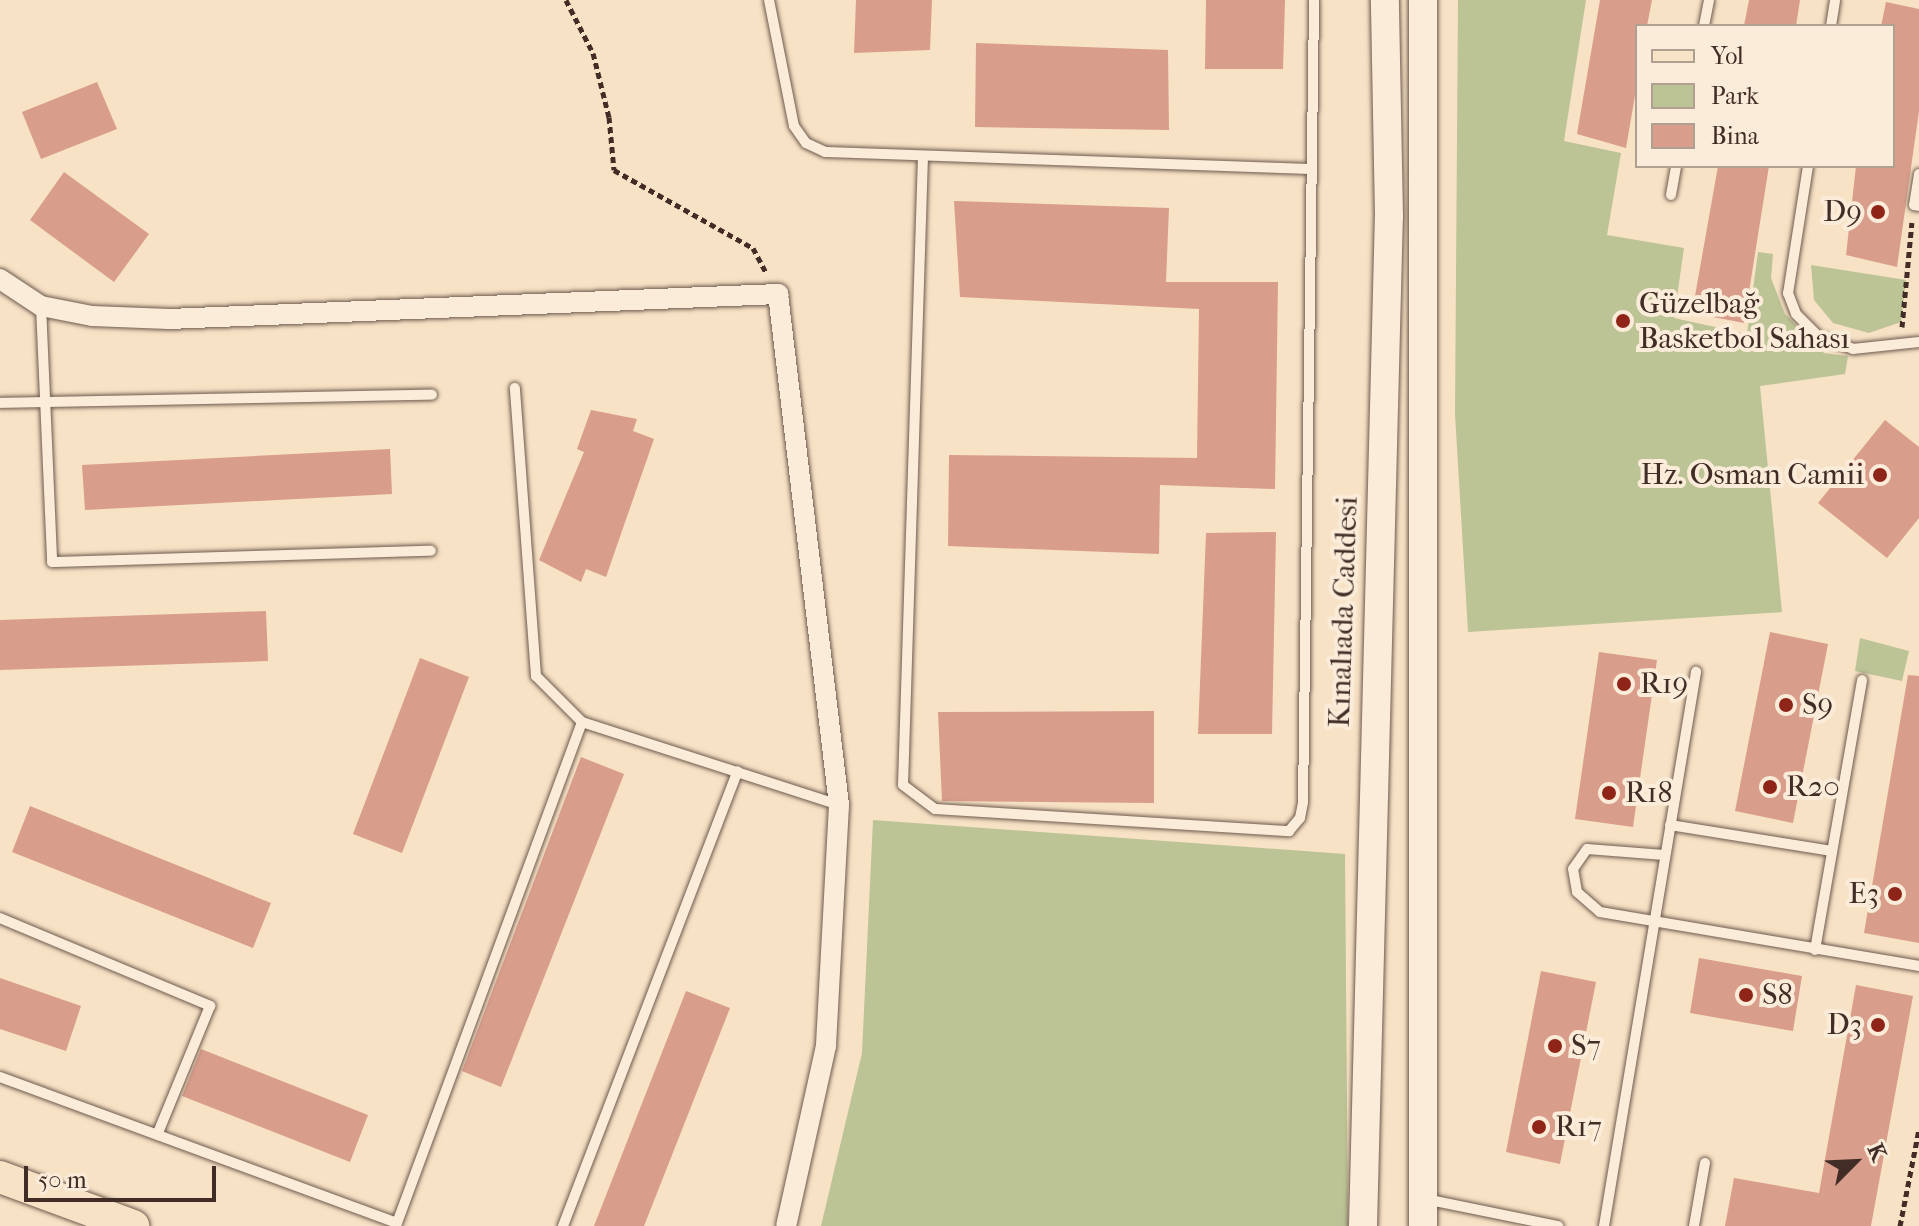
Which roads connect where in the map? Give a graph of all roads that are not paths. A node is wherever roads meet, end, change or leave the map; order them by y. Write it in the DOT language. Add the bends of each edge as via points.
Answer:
graph roads {
  1 [pos="769,0"];
  2 [pos="1314,0"];
  3 [pos="1385,0"];
  4 [pos="1423,0"];
  5 [pos="1709,0"];
  6 [pos="1835,0"];
  7 [pos="1704,24"];
  8 [pos="1831,24"];
  9 [pos="923,156"];
  10 [pos="1676,168"];
  11 [pos="1808,168"];
  12 [pos="1312,169"];
  13 [pos="1919,174"];
  14 [pos="1671,195"];
  15 [pos="1916,205"];
  16 [pos="0,279"];
  17 [pos="41,306"];
  18 [pos="1919,342"];
  19 [pos="515,388"];
  20 [pos="432,395"];
  21 [pos="0,403"];
  22 [pos="45,406"];
  23 [pos="431,551"];
  24 [pos="1696,672"];
  25 [pos="1862,680"];
  26 [pos="582,722"];
  27 [pos="738,771"];
  28 [pos="839,805"];
  29 [pos="1670,825"];
  30 [pos="1832,851"];
  31 [pos="1664,855"];
  32 [pos="0,918"];
  33 [pos="1653,920"];
  34 [pos="1815,950"];
  35 [pos="1919,966"];
  36 [pos="0,1077"];
  37 [pos="157,1135"];
  38 [pos="1705,1163"];
  39 [pos="0,1177"];
  40 [pos="1423,1212"];
  41 [pos="133,1226"];
  42 [pos="563,1226"];
  43 [pos="786,1226"];
  44 [pos="1363,1226"];
  45 [pos="1558,1226"];
  46 [pos="1604,1226"];
  47 [pos="1694,1226"];
  1 -- 9 [label="lane" via="799,136 825,152"];
  2 -- 12 [label="lane"];
  3 -- 44 [label="main road, Kınalıada Caddesi" via="1389,216"];
  4 -- 40 [label="main road"];
  5 -- 7 [label="lane"];
  6 -- 8 [label="lane"];
  9 -- 12 [label="lane"];
  9 -- 12 [label="lane" via="903,785 935,809 1283,833 1294,827 1303,802"];
  10 -- 14 [label="lane"];
  11 -- 18 [label="lane" via="1788,293 1796,314 1834,344 1853,349"];
  13 -- 15 [label="lane"];
  16 -- 17 [label="street"];
  17 -- 22 [label="lane"];
  17 -- 28 [label="street" via="92,316 254,319 778,294"];
  19 -- 26 [label="lane" via="536,676"];
  20 -- 22 [label="lane"];
  21 -- 22 [label="lane"];
  22 -- 23 [label="lane" via="52,562"];
  24 -- 29 [label="lane"];
  25 -- 30 [label="lane"];
  26 -- 27 [label="lane"];
  26 -- 37 [label="lane" via="397,1223"];
  27 -- 28 [label="lane"];
  27 -- 42 [label="lane"];
  28 -- 43 [label="street" via="826,1046"];
  29 -- 30 [label="lane"];
  29 -- 31 [label="lane"];
  30 -- 34 [label="lane"];
  31 -- 33 [label="lane"];
  31 -- 33 [label="lane" via="1587,849 1573,869 1577,892 1600,912"];
  32 -- 37 [label="lane" via="210,1006"];
  33 -- 34 [label="lane"];
  33 -- 46 [label="lane"];
  34 -- 35 [label="lane"];
  36 -- 37 [label="lane"];
  38 -- 47 [label="lane"];
  39 -- 41 [label="main road"];
  40 -- 45 [label="lane"];
}
